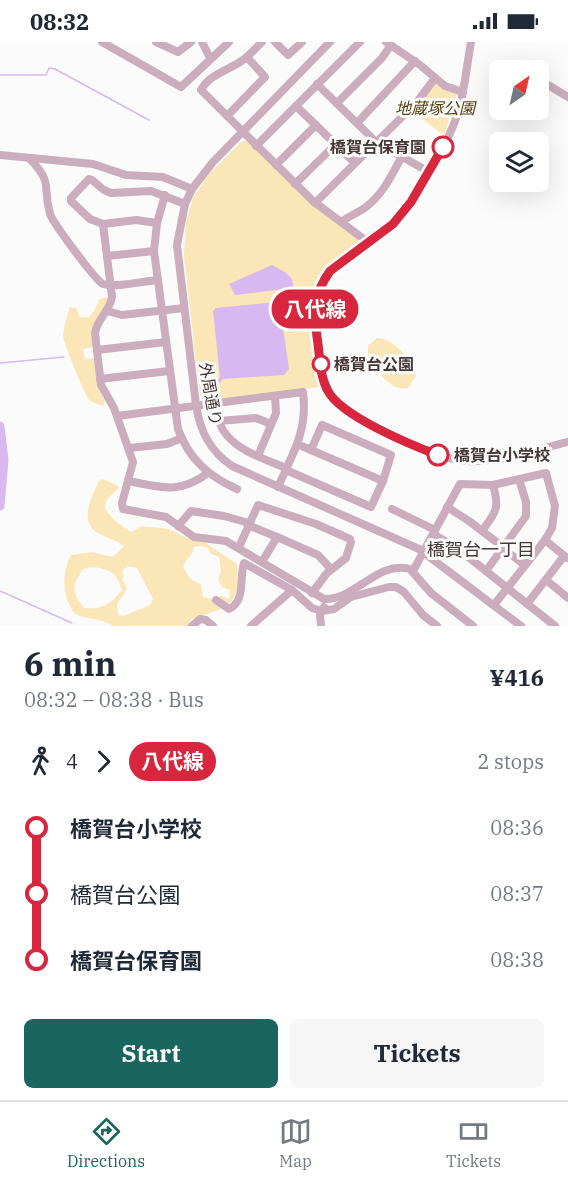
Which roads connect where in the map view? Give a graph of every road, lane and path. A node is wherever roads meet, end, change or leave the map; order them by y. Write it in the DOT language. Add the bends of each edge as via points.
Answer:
graph roads {
  1 [pos="102,42"];
  2 [pos="156,42"];
  3 [pos="191,42"];
  4 [pos="202,42"];
  5 [pos="229,42"];
  6 [pos="261,42"];
  7 [pos="275,42"];
  8 [pos="302,42"];
  9 [pos="330,42"];
  10 [pos="360,42"];
  11 [pos="471,42"];
  12 [pos="389,44"];
  13 [pos="247,57"];
  14 [pos="210,58"];
  15 [pos="415,61"];
  16 [pos="435,78"];
  17 [pos="317,84"];
  18 [pos="549,86"];
  19 [pos="463,92"];
  20 [pos="568,97"];
  21 [pos="337,103"];
  22 [pos="296,106"];
  23 [pos="227,116"];
  24 [pos="357,123"];
  25 [pos="316,125"];
  26 [pos="242,131"];
  27 [pos="376,142"];
  28 [pos="336,144"];
  29 [pos="256,146"];
  30 [pos="0,155"];
  31 [pos="402,156"];
  32 [pos="30,159"];
  33 [pos="355,163"];
  34 [pos="276,165"];
  35 [pos="429,171"];
  36 [pos="295,184"];
  37 [pos="192,189"];
  38 [pos="165,195"];
  39 [pos="315,203"];
  40 [pos="185,204"];
  41 [pos="341,222"];
  42 [pos="157,223"];
  43 [pos="103,224"];
  44 [pos="369,243"];
  45 [pos="154,251"];
  46 [pos="107,256"];
  47 [pos="158,280"];
  48 [pos="111,285"];
  49 [pos="184,308"];
  50 [pos="162,310"];
  51 [pos="106,311"];
  52 [pos="166,342"];
  53 [pos="97,350"];
  54 [pos="169,371"];
  55 [pos="100,379"];
  56 [pos="275,396"];
  57 [pos="214,403"];
  58 [pos="196,405"];
  59 [pos="174,408"];
  60 [pos="117,416"];
  61 [pos="219,421"];
  62 [pos="271,424"];
  63 [pos="182,438"];
  64 [pos="568,442"];
  65 [pos="297,444"];
  66 [pos="129,448"];
  67 [pos="311,450"];
  68 [pos="258,456"];
  69 [pos="286,469"];
  70 [pos="208,473"];
  71 [pos="519,479"];
  72 [pos="128,481"];
  73 [pos="383,481"];
  74 [pos="494,485"];
  75 [pos="278,487"];
  76 [pos="237,489"];
  77 [pos="447,507"];
  78 [pos="392,509"];
  79 [pos="248,524"];
  80 [pos="178,526"];
  81 [pos="482,531"];
  82 [pos="434,532"];
  83 [pos="277,537"];
  84 [pos="545,540"];
  85 [pos="239,547"];
  86 [pos="503,548"];
  87 [pos="424,552"];
  88 [pos="566,557"];
  89 [pos="262,562"];
  90 [pos="525,565"];
  91 [pos="331,569"];
  92 [pos="413,571"];
  93 [pos="486,571"];
  94 [pos="546,580"];
  95 [pos="507,588"];
  96 [pos="292,590"];
  97 [pos="312,593"];
  98 [pos="324,598"];
  99 [pos="568,598"];
  100 [pos="216,600"];
  101 [pos="527,603"];
  102 [pos="494,605"];
  103 [pos="322,611"];
  104 [pos="425,623"];
  105 [pos="192,626"];
  106 [pos="213,626"];
  107 [pos="251,626"];
  108 [pos="321,626"];
  109 [pos="437,626"];
  110 [pos="472,626"];
  111 [pos="521,626"];
  112 [pos="555,626"];
  1 -- 14 [label="street" via="180,86"];
  2 -- 3 [label="street" via="176,52"];
  4 -- 14 [label="street"];
  5 -- 14 [label="street"];
  6 -- 13 [label="street"];
  7 -- 8 [label="street" via="288,54"];
  9 -- 26 [label="street, 外周通り"];
  10 -- 17 [label="street"];
  11 -- 19 [label="street"];
  12 -- 15 [label="street"];
  12 -- 21 [label="street" via="382,58"];
  13 -- 23 [label="street" via="265,77"];
  13 -- 23 [label="street" via="201,88"];
  15 -- 16 [label="street"];
  15 -- 24 [label="street"];
  16 -- 19 [label="street"];
  16 -- 27 [label="street" via="417,102"];
  17 -- 21 [label="street"];
  17 -- 22 [label="street"];
  18 -- 20 [label="street"];
  19 -- 35 [label="street" via="454,125"];
  21 -- 24 [label="street"];
  22 -- 25 [label="street"];
  22 -- 29 [label="street"];
  23 -- 26 [label="street"];
  24 -- 27 [label="street"];
  25 -- 28 [label="street"];
  25 -- 34 [label="street"];
  26 -- 29 [label="street"];
  26 -- 37 [label="street, 外周通り"];
  27 -- 31 [label="street"];
  27 -- 33 [label="street"];
  28 -- 33 [label="street"];
  28 -- 36 [label="street"];
  29 -- 34 [label="street"];
  30 -- 32 [label="street"];
  31 -- 35 [label="street"];
  31 -- 41 [label="street" via="386,187 364,208"];
  32 -- 37 [label="street" via="93,164 126,175 163,177"];
  32 -- 48 [label="street" via="46,179 48,207 56,227 97,280"];
  33 -- 39 [label="street"];
  34 -- 36 [label="street"];
  35 -- 44 [label="street" via="404,211"];
  36 -- 39 [label="street"];
  37 -- 40 [label="street, 外周通り"];
  38 -- 40 [label="street"];
  38 -- 42 [label="street"];
  38 -- 43 [label="street" via="145,190 111,193 88,179 71,196 71,201 90,219"];
  39 -- 41 [label="street"];
  40 -- 49 [label="street, 外周通り" via="177,245"];
  41 -- 44 [label="street"];
  42 -- 43 [label="street" via="136,220"];
  42 -- 45 [label="street"];
  43 -- 46 [label="street"];
  44 -- 64 [label="street" via="330,271 316,298 314,314 322,376 339,406 428,451 457,460 494,460"];
  45 -- 46 [label="street"];
  45 -- 47 [label="street"];
  46 -- 48 [label="street"];
  47 -- 48 [label="street"];
  47 -- 50 [label="street"];
  48 -- 51 [label="street" via="111,301"];
  49 -- 50 [label="street"];
  49 -- 58 [label="street, 外周通り"];
  50 -- 51 [label="street" via="118,315"];
  50 -- 52 [label="street"];
  51 -- 53 [label="street" via="95,329"];
  52 -- 53 [label="street"];
  52 -- 54 [label="street"];
  53 -- 55 [label="street"];
  54 -- 55 [label="street"];
  54 -- 59 [label="street"];
  55 -- 60 [label="street"];
  56 -- 57 [label="street"];
  56 -- 62 [label="street"];
  56 -- 65 [label="street" via="303,392 305,419"];
  57 -- 58 [label="street"];
  57 -- 61 [label="street"];
  58 -- 59 [label="street"];
  58 -- 75 [label="street, 外周通り" via="204,435 220,457"];
  59 -- 60 [label="street"];
  59 -- 63 [label="street"];
  60 -- 66 [label="street"];
  61 -- 62 [label="street" via="256,418"];
  61 -- 68 [label="street" via="231,440"];
  62 -- 68 [label="street"];
  63 -- 66 [label="street" via="167,444"];
  63 -- 70 [label="street"];
  65 -- 67 [label="street"];
  65 -- 69 [label="street"];
  66 -- 72 [label="street" via="132,465"];
  67 -- 73 [label="street"];
  67 -- 73 [label="street" via="322,425 381,450 391,455"];
  68 -- 69 [label="street"];
  69 -- 73 [label="street" via="371,507"];
  69 -- 75 [label="street"];
  70 -- 72 [label="street" via="180,488"];
  70 -- 76 [label="street"];
  71 -- 74 [label="street"];
  71 -- 84 [label="street" via="543,473 548,476 555,512"];
  71 -- 86 [label="street" via="526,516"];
  72 -- 80 [label="street" via="123,509 163,516"];
  74 -- 77 [label="street" via="460,484"];
  74 -- 81 [label="street" via="497,511"];
  75 -- 87 [label="street, 外周通り"];
  77 -- 81 [label="street"];
  77 -- 82 [label="street"];
  78 -- 82 [label="street"];
  79 -- 80 [label="street" via="192,511"];
  79 -- 83 [label="street"];
  79 -- 85 [label="street"];
  79 -- 91 [label="street" via="260,505 350,539 346,558"];
  80 -- 85 [label="street" via="191,536 220,539"];
  81 -- 86 [label="street"];
  82 -- 87 [label="street"];
  82 -- 93 [label="street"];
  83 -- 89 [label="street"];
  83 -- 91 [label="street" via="318,555"];
  84 -- 88 [label="street"];
  84 -- 90 [label="street"];
  85 -- 89 [label="street"];
  86 -- 90 [label="street"];
  86 -- 93 [label="street"];
  87 -- 92 [label="street"];
  87 -- 102 [label="street, 外周通り"];
  88 -- 94 [label="street"];
  89 -- 97 [label="street"];
  90 -- 95 [label="street"];
  91 -- 97 [label="street"];
  92 -- 98 [label="street" via="394,567 338,597"];
  92 -- 110 [label="street" via="431,593"];
  93 -- 95 [label="street"];
  94 -- 99 [label="street"];
  94 -- 101 [label="street"];
  95 -- 101 [label="street"];
  95 -- 102 [label="street"];
  96 -- 100 [label="street" via="244,563 235,606 229,609"];
  96 -- 103 [label="street"];
  96 -- 107 [label="street"];
  97 -- 98 [label="street"];
  98 -- 103 [label="street"];
  101 -- 112 [label="street"];
  102 -- 111 [label="street, 外周通り"];
  103 -- 104 [label="street" via="334,609 351,597 393,586 401,590"];
  103 -- 108 [label="street"];
  104 -- 109 [label="street"];
  105 -- 106 [label="street" via="200,619"];
}
